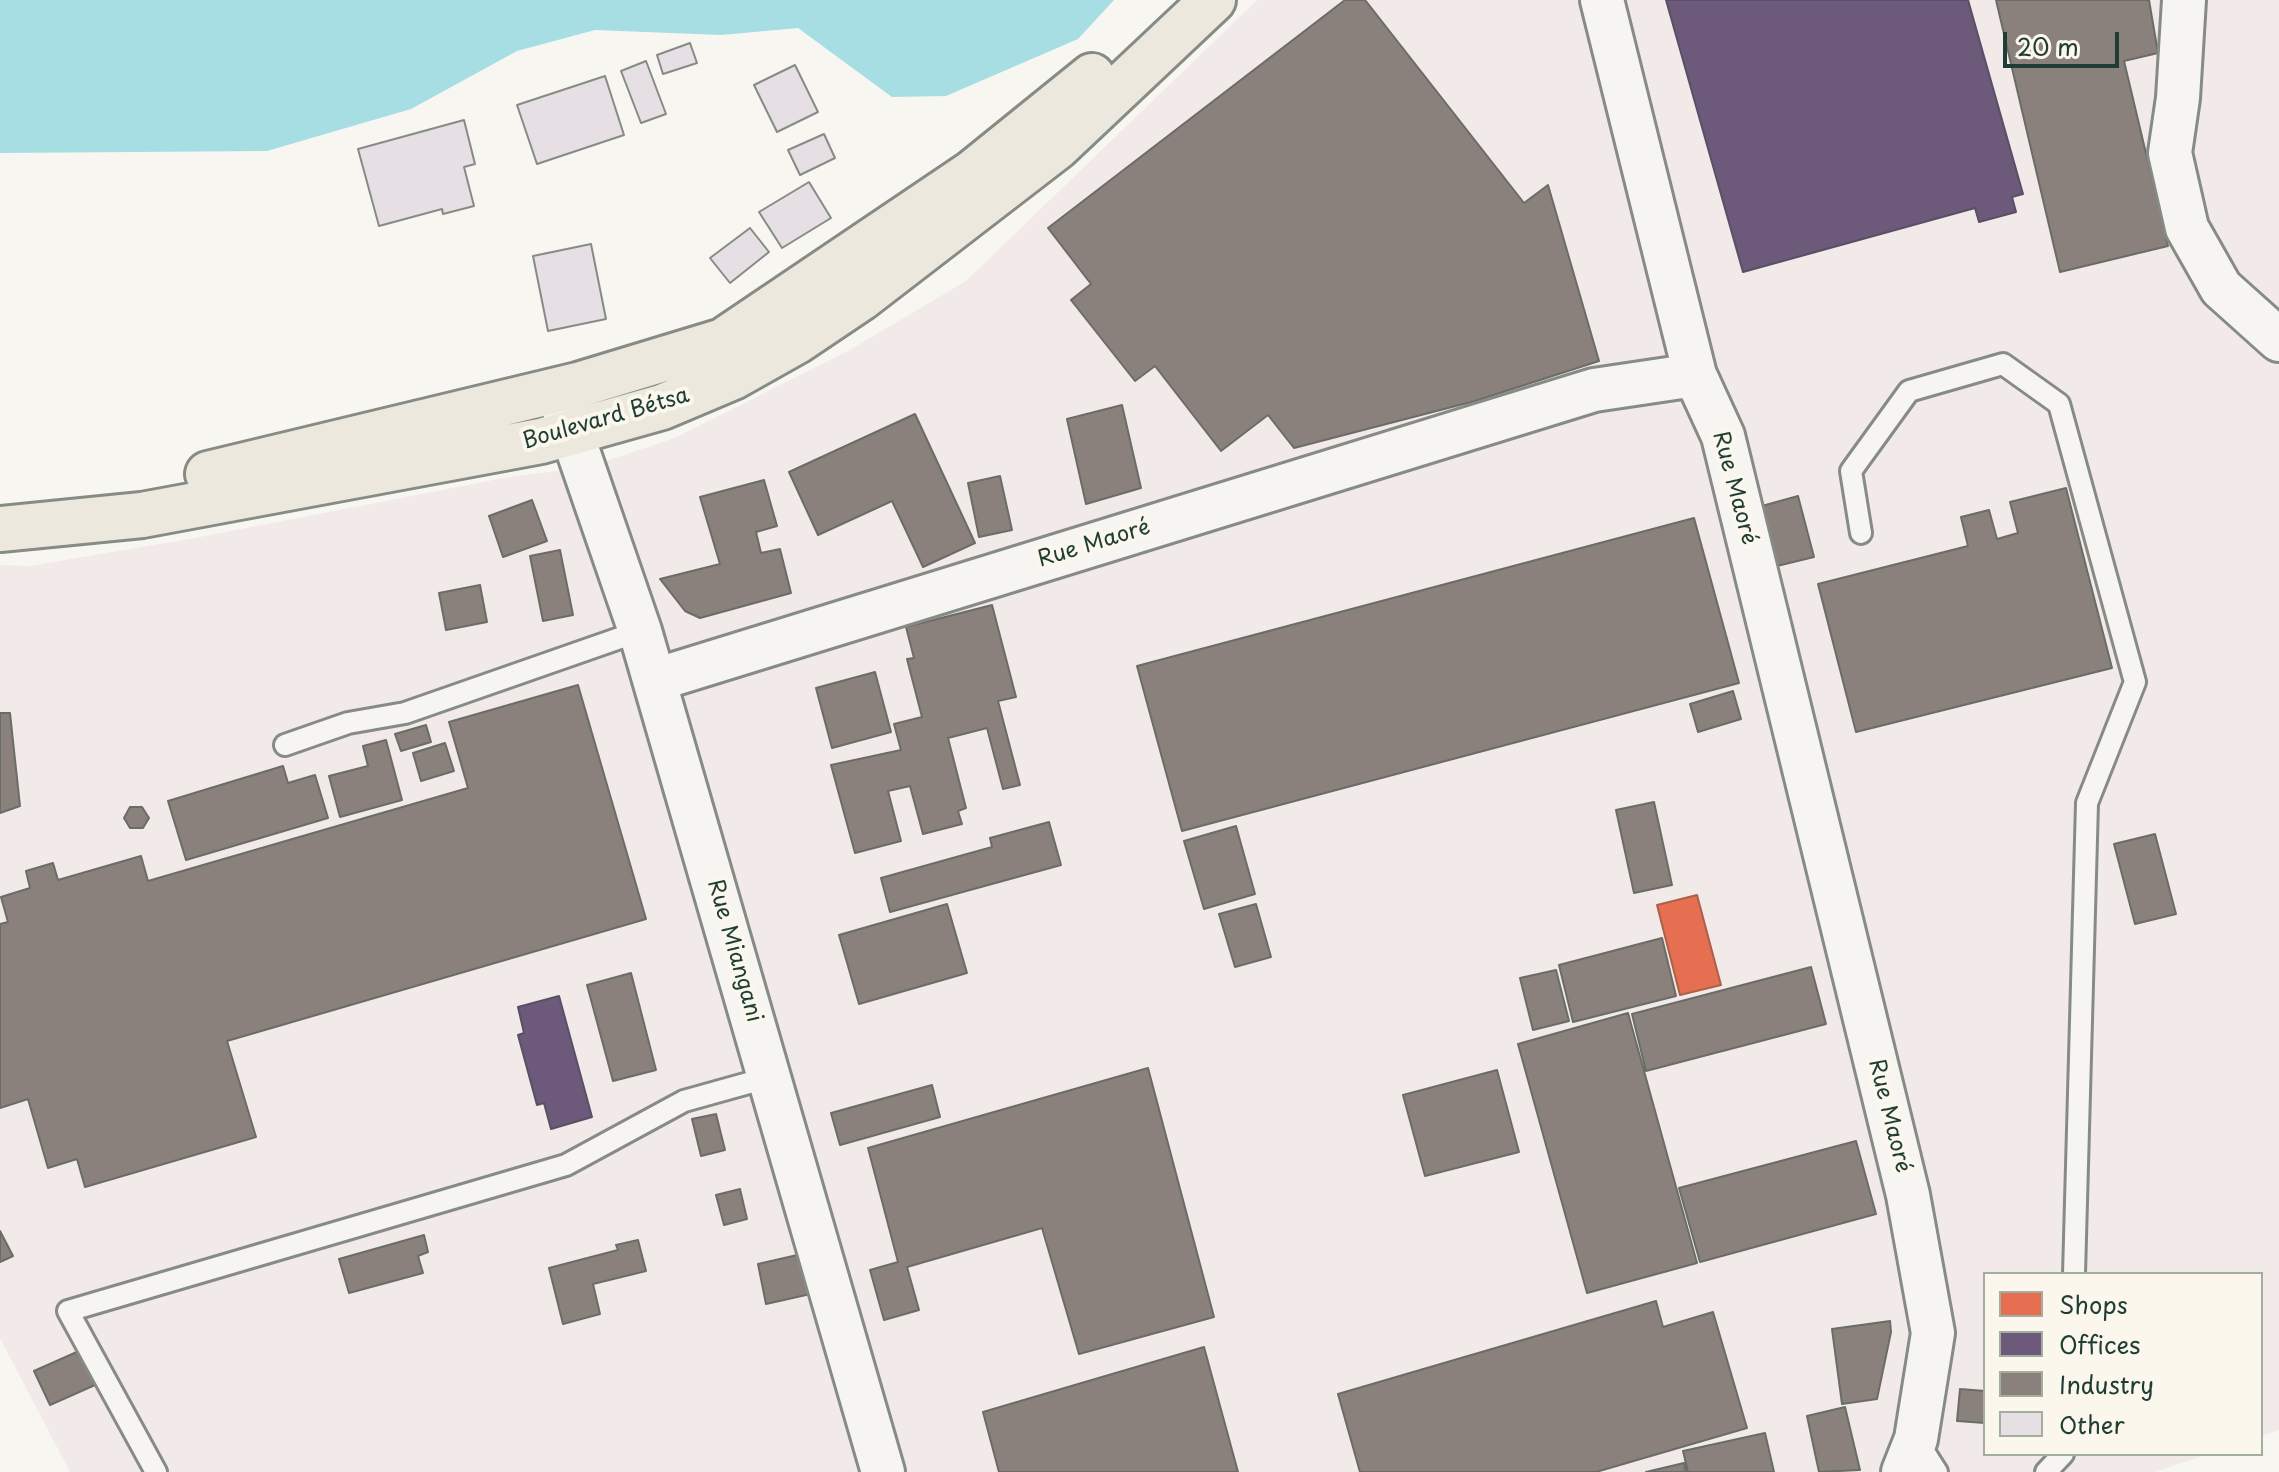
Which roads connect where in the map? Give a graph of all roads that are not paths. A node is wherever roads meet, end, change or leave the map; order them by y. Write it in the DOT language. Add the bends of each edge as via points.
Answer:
graph roads {
  1 [pos="1175,0"];
  2 [pos="1213,0"];
  3 [pos="1602,0"];
  4 [pos="2184,0"];
  5 [pos="2279,340"];
  6 [pos="723,341"];
  7 [pos="1695,375"];
  8 [pos="557,390"];
  9 [pos="572,433"];
  10 [pos="62,522"];
  11 [pos="0,529"];
  12 [pos="1861,533"];
  13 [pos="640,631"];
  14 [pos="655,680"];
  15 [pos="285,745"];
  16 [pos="770,1077"];
  17 [pos="2074,1272"];
  18 [pos="2061,1456"];
  19 [pos="1919,1461"];
  20 [pos="156,1472"];
  21 [pos="883,1472"];
  22 [pos="2046,1472"];
  1 -- 6 [label="main road, Boulevard Bétsa" via="1069,98 972,173"];
  2 -- 9 [label="main road, Boulevard Bétsa" via="1057,147 861,298 733,377 662,407"];
  3 -- 7 [label="street"];
  4 -- 5 [label="street" via="2170,153 2187,228 2221,288"];
  6 -- 8 [label="main road, Boulevard Bétsa"];
  6 -- 9 [label="main road" via="611,401"];
  7 -- 14 [label="street, Rue Maoré" via="1594,390"];
  7 -- 19 [label="street, Rue Maoré" via="1723,436 1908,1195 1933,1333"];
  8 -- 9 [label="street, Rue Miangani"];
  8 -- 10 [label="main road, Boulevard Bétsa" via="130,492"];
  9 -- 10 [label="main road, Boulevard Bétsa" via="142,515"];
  9 -- 13 [label="street, Rue Miangani"];
  10 -- 11 [label="main road, Boulevard Bétsa"];
  12 -- 17 [label="lane" via="1851,471 1909,391 2003,364 2059,404 2135,682 2087,803"];
  13 -- 14 [label="street, Rue Miangani"];
  13 -- 15 [label="lane" via="405,713 348,723"];
  14 -- 16 [label="street, Rue Miangani"];
  16 -- 20 [label="lane" via="684,1101 566,1165 68,1311"];
  16 -- 21 [label="street, Rue Miangani"];
  18 -- 22 [label="lane"];
}
